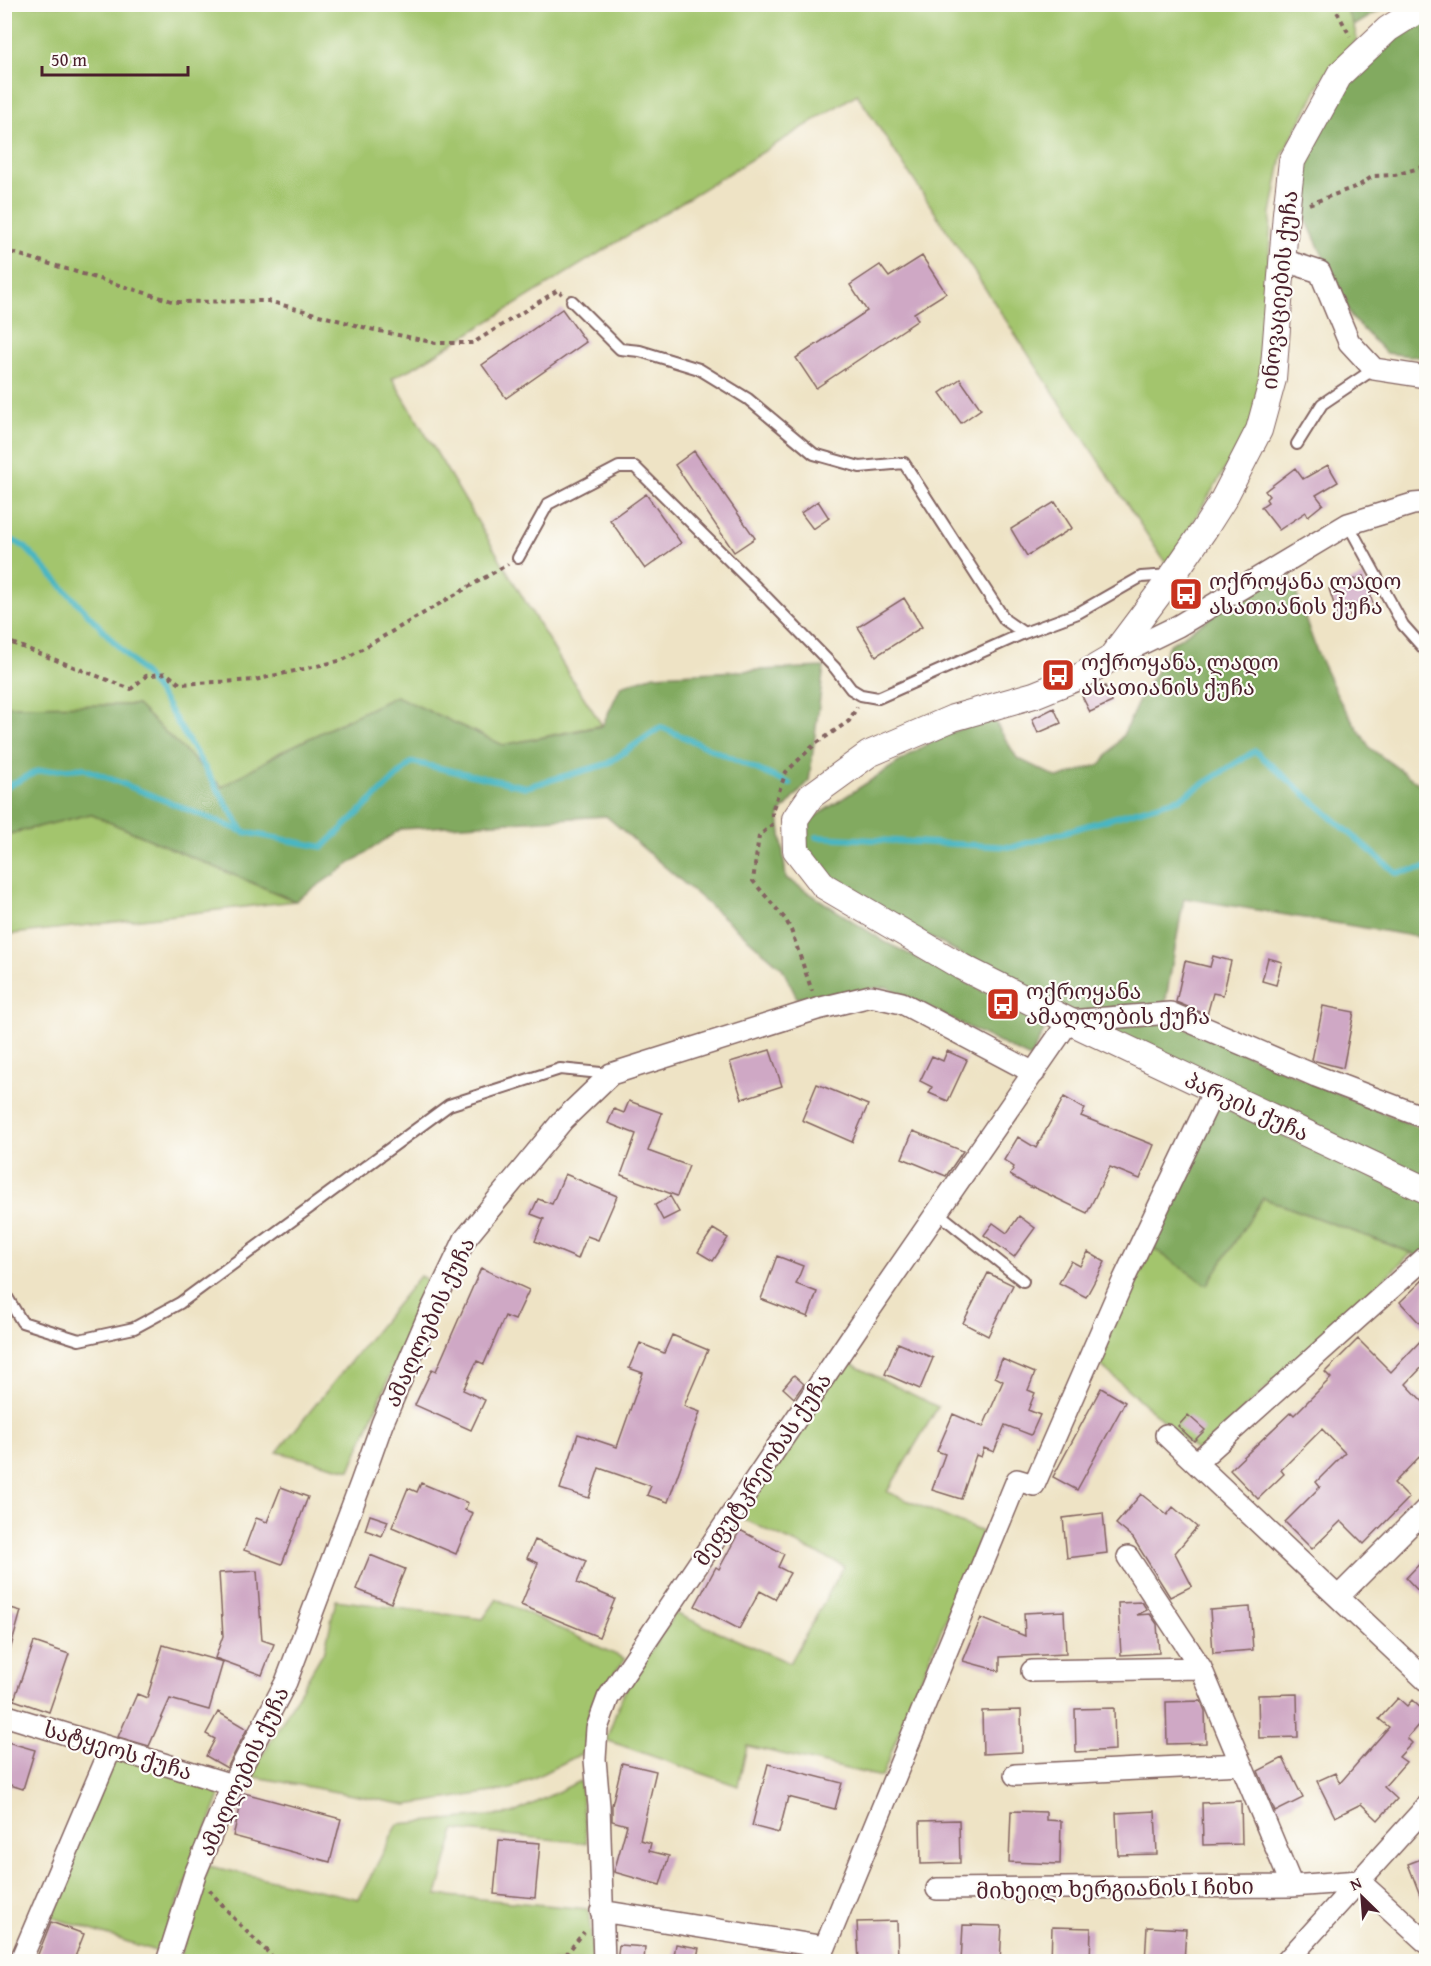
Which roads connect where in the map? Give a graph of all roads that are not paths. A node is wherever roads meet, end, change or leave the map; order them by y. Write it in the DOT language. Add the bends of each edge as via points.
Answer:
graph roads {
  1 [pos="1426,5"];
  2 [pos="1283,261"];
  3 [pos="572,301"];
  4 [pos="1374,369"];
  5 [pos="1426,377"];
  6 [pos="1297,444"];
  7 [pos="1426,503"];
  8 [pos="1348,524"];
  9 [pos="518,558"];
  10 [pos="1173,575"];
  11 [pos="1024,633"];
  12 [pos="1426,651"];
  13 [pos="1110,659"];
  14 [pos="1069,1021"];
  15 [pos="1034,1073"];
  16 [pos="611,1074"];
  17 [pos="1214,1091"];
  18 [pos="1426,1114"];
  19 [pos="1426,1190"];
  20 [pos="937,1212"];
  21 [pos="1426,1257"];
  22 [pos="1023,1281"];
  23 [pos="4,1292"];
  24 [pos="1166,1435"];
  25 [pos="1196,1462"];
  26 [pos="1426,1509"];
  27 [pos="1128,1557"];
  28 [pos="1339,1596"];
  29 [pos="1201,1668"];
  30 [pos="1032,1671"];
  31 [pos="1426,1680"];
  32 [pos="4,1715"];
  33 [pos="111,1748"];
  34 [pos="1241,1764"];
  35 [pos="1015,1775"];
  36 [pos="232,1785"];
  37 [pos="1426,1807"];
  38 [pos="1359,1881"];
  39 [pos="1292,1886"];
  40 [pos="937,1889"];
  41 [pos="601,1911"];
  42 [pos="1426,1942"];
  43 [pos="20,1962"];
  44 [pos="167,1962"];
  45 [pos="604,1962"];
  46 [pos="1286,1962"];
  1 -- 2 [label="street, ინოვაციების ქუჩა" via="1388,29 1340,74 1292,161"];
  2 -- 4 [label="street" via="1320,272 1349,342"];
  2 -- 10 [label="street, ინოვაციების ქუჩა" via="1273,379 1259,430 1223,500"];
  3 -- 11 [label="lane" via="620,349 699,369 747,399 814,454 860,467 904,463 1005,620"];
  4 -- 5 [label="street"];
  4 -- 6 [label="lane" via="1322,404"];
  7 -- 8 [label="street"];
  8 -- 12 [label="lane" via="1403,625"];
  8 -- 13 [label="street" via="1178,626"];
  9 -- 11 [label="lane" via="548,504 619,467 635,467 775,606 851,689 861,694 878,698"];
  10 -- 11 [label="lane" via="1142,577 1078,613"];
  10 -- 13 [label="street, ინოვაციების ქუჩა"];
  13 -- 14 [label="street, ინოვაციების ქუჩა" via="1034,695 953,718 869,754 811,796 795,819 796,850 824,886 962,967"];
  14 -- 15 [label="street, მეფუტკრეობას ქუჩა"];
  14 -- 17 [label="street, პარკის ქუჩა"];
  14 -- 18 [label="street" via="1170,1013 1316,1076"];
  15 -- 16 [label="street, ამაღლების ქუჩა" via="902,1003 871,996"];
  15 -- 20 [label="street, მეფუტკრეობას ქუჩა"];
  16 -- 23 [label="lane" via="560,1069 449,1105 180,1303 134,1328 78,1340 22,1322"];
  16 -- 36 [label="street, ამაღლების ქუჩა" via="563,1120 465,1239 382,1424 286,1682"];
  17 -- 19 [label="street, პარკის ქუჩა"];
  17 -- 41 [label="street" via="1124,1279 1034,1485 1017,1480 825,1947"];
  20 -- 22 [label="lane"];
  20 -- 41 [label="street, მეფუტკრეობას ქუჩა" via="608,1698 597,1728 595,1759"];
  21 -- 25 [label="street"];
  24 -- 25 [label="street"];
  25 -- 28 [label="street"];
  26 -- 28 [label="street"];
  27 -- 29 [label="street"];
  28 -- 31 [label="street"];
  29 -- 30 [label="street"];
  29 -- 34 [label="street"];
  32 -- 33 [label="street, სატყეოს ქუჩა"];
  33 -- 36 [label="street, სატყეოს ქუჩა"];
  33 -- 43 [label="street"];
  34 -- 35 [label="street"];
  34 -- 39 [label="street"];
  36 -- 44 [label="street, ამაღლების ქუჩა" via="195,1874"];
  37 -- 38 [label="street"];
  38 -- 39 [label="street, მიხეილ ხერგიანის I ჩიხი"];
  38 -- 42 [label="street"];
  38 -- 46 [label="street"];
  39 -- 40 [label="street, მიხეილ ხერგიანის I ჩიხი"];
  41 -- 45 [label="street, მეფუტკრეობას ქუჩა"];
}
